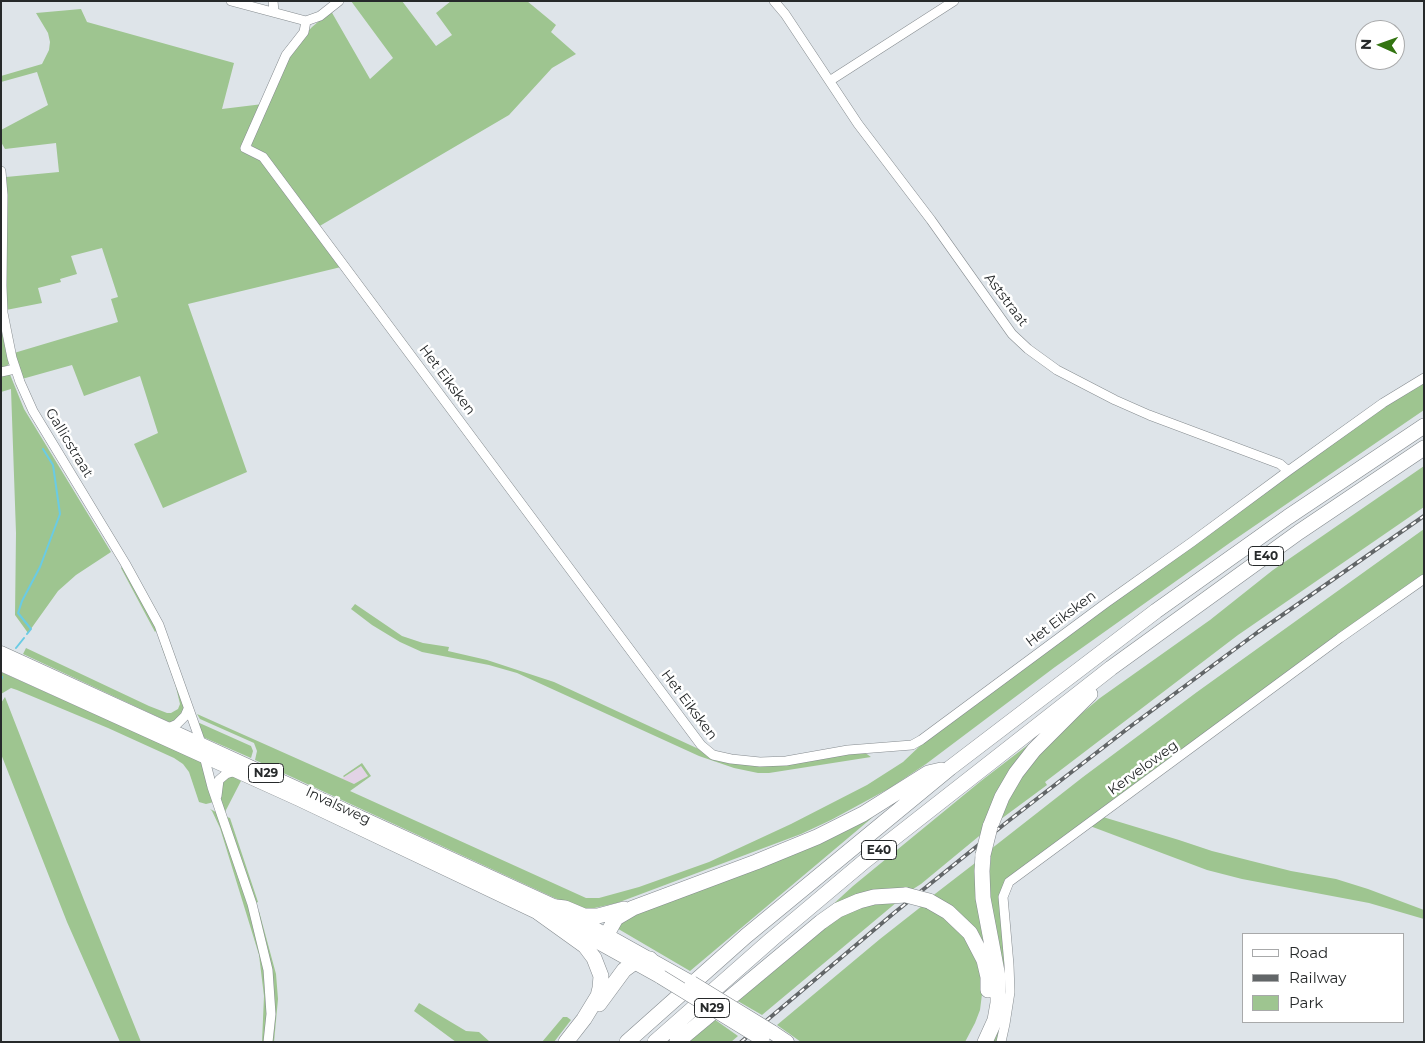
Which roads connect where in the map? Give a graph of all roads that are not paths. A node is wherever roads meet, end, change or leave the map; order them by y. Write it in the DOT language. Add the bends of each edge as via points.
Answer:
graph roads {
  1 [pos="231,1"];
  2 [pos="273,1"];
  3 [pos="339,1"];
  4 [pos="774,1"];
  5 [pos="954,1"];
  6 [pos="274,12"];
  7 [pos="306,21"];
  8 [pos="831,80"];
  9 [pos="1,171"];
  10 [pos="15,369"];
  11 [pos="1,372"];
  12 [pos="1424,378"];
  13 [pos="1424,426"];
  14 [pos="1424,448"];
  15 [pos="1288,471"];
  16 [pos="1424,580"];
  17 [pos="1,653"];
  18 [pos="1,664"];
  19 [pos="1110,668"];
  20 [pos="188,709"];
  21 [pos="168,728"];
  22 [pos="203,750"];
  23 [pos="950,768"];
  24 [pos="235,770"];
  25 [pos="217,797"];
  26 [pos="556,906"];
  27 [pos="633,908"];
  28 [pos="539,913"];
  29 [pos="608,940"];
  30 [pos="643,960"];
  31 [pos="584,1019"];
  32 [pos="767,1038"];
  33 [pos="268,1042"];
  34 [pos="566,1042"];
  35 [pos="627,1042"];
  36 [pos="656,1042"];
  37 [pos="677,1042"];
  38 [pos="787,1042"];
  39 [pos="975,1042"];
  40 [pos="985,1042"];
  41 [pos="1000,1042"];
  1 -- 6 [label="street"];
  2 -- 6 [label="street"];
  3 -- 7 [label="street" via="320,16"];
  4 -- 8 [label="street, Aststraat"];
  5 -- 8 [label="street"];
  6 -- 7 [label="street"];
  7 -- 15 [label="street, Het Eiksken" via="304,32 286,55 245,148 263,157 700,746 713,754 760,762 786,761 848,750 912,744 921,740"];
  8 -- 15 [label="street, Aststraat" via="858,124 1012,334 1028,349 1057,370 1115,400 1280,464"];
  9 -- 10 [label="street, Gallicstraat" via="2,300"];
  10 -- 11 [label="street"];
  10 -- 20 [label="street, Gallicstraat" via="33,411 159,625"];
  12 -- 15 [label="street, Het Eiksken" via="1383,403"];
  13 -- 23 [label="highway, E40" via="1156,611"];
  14 -- 19 [label="highway, E40" via="1299,532"];
  16 -- 41 [label="street, Kerveloweg" via="1340,638 1009,882 1003,897 1010,992"];
  17 -- 21 [label="highway, Invalsweg / N29"];
  18 -- 22 [label="highway, Invalsweg / N29"];
  19 -- 36 [label="highway, E40" via="866,860"];
  19 -- 40 [label="highway, bridge" via="1092,693 1034,750 1016,773 990,827 983,855 983,898 998,977 998,1003 995,1020"];
  20 -- 21 [label="street" via="177,724"];
  20 -- 22 [label="street, Gallicstraat"];
  21 -- 22 [label="highway, Invalsweg / N29"];
  22 -- 24 [label="highway, Invalsweg / N29"];
  22 -- 25 [label="street, Gallicstraat"];
  22 -- 26 [label="highway, Invalsweg / N29"];
  23 -- 27 [label="highway" via="928,773 863,814 817,837"];
  23 -- 35 [label="highway, E40" via="746,936"];
  24 -- 25 [label="street" via="219,780"];
  24 -- 28 [label="highway, Invalsweg / N29"];
  25 -- 33 [label="street, Gallicstraat" via="252,904 268,970 271,1014"];
  26 -- 27 [label="highway" via="584,916"];
  26 -- 29 [label="highway, Invalsweg / N29"];
  27 -- 29 [label="highway" via="616,918"];
  28 -- 29 [label="highway, Invalsweg / N29"];
  28 -- 31 [label="highway" via="585,946 599,968 598,996"];
  29 -- 30 [label="highway, Invalsweg / N29"];
  30 -- 31 [label="highway" via="624,970"];
  30 -- 32 [label="highway, Invalsweg / N29, bridge"];
  31 -- 34 [label="highway"];
  32 -- 38 [label="highway, N29"];
  37 -- 39 [label="highway, bridge" via="838,910 874,897 906,895 948,912 962,924 977,945 984,960 989,996"];
}
